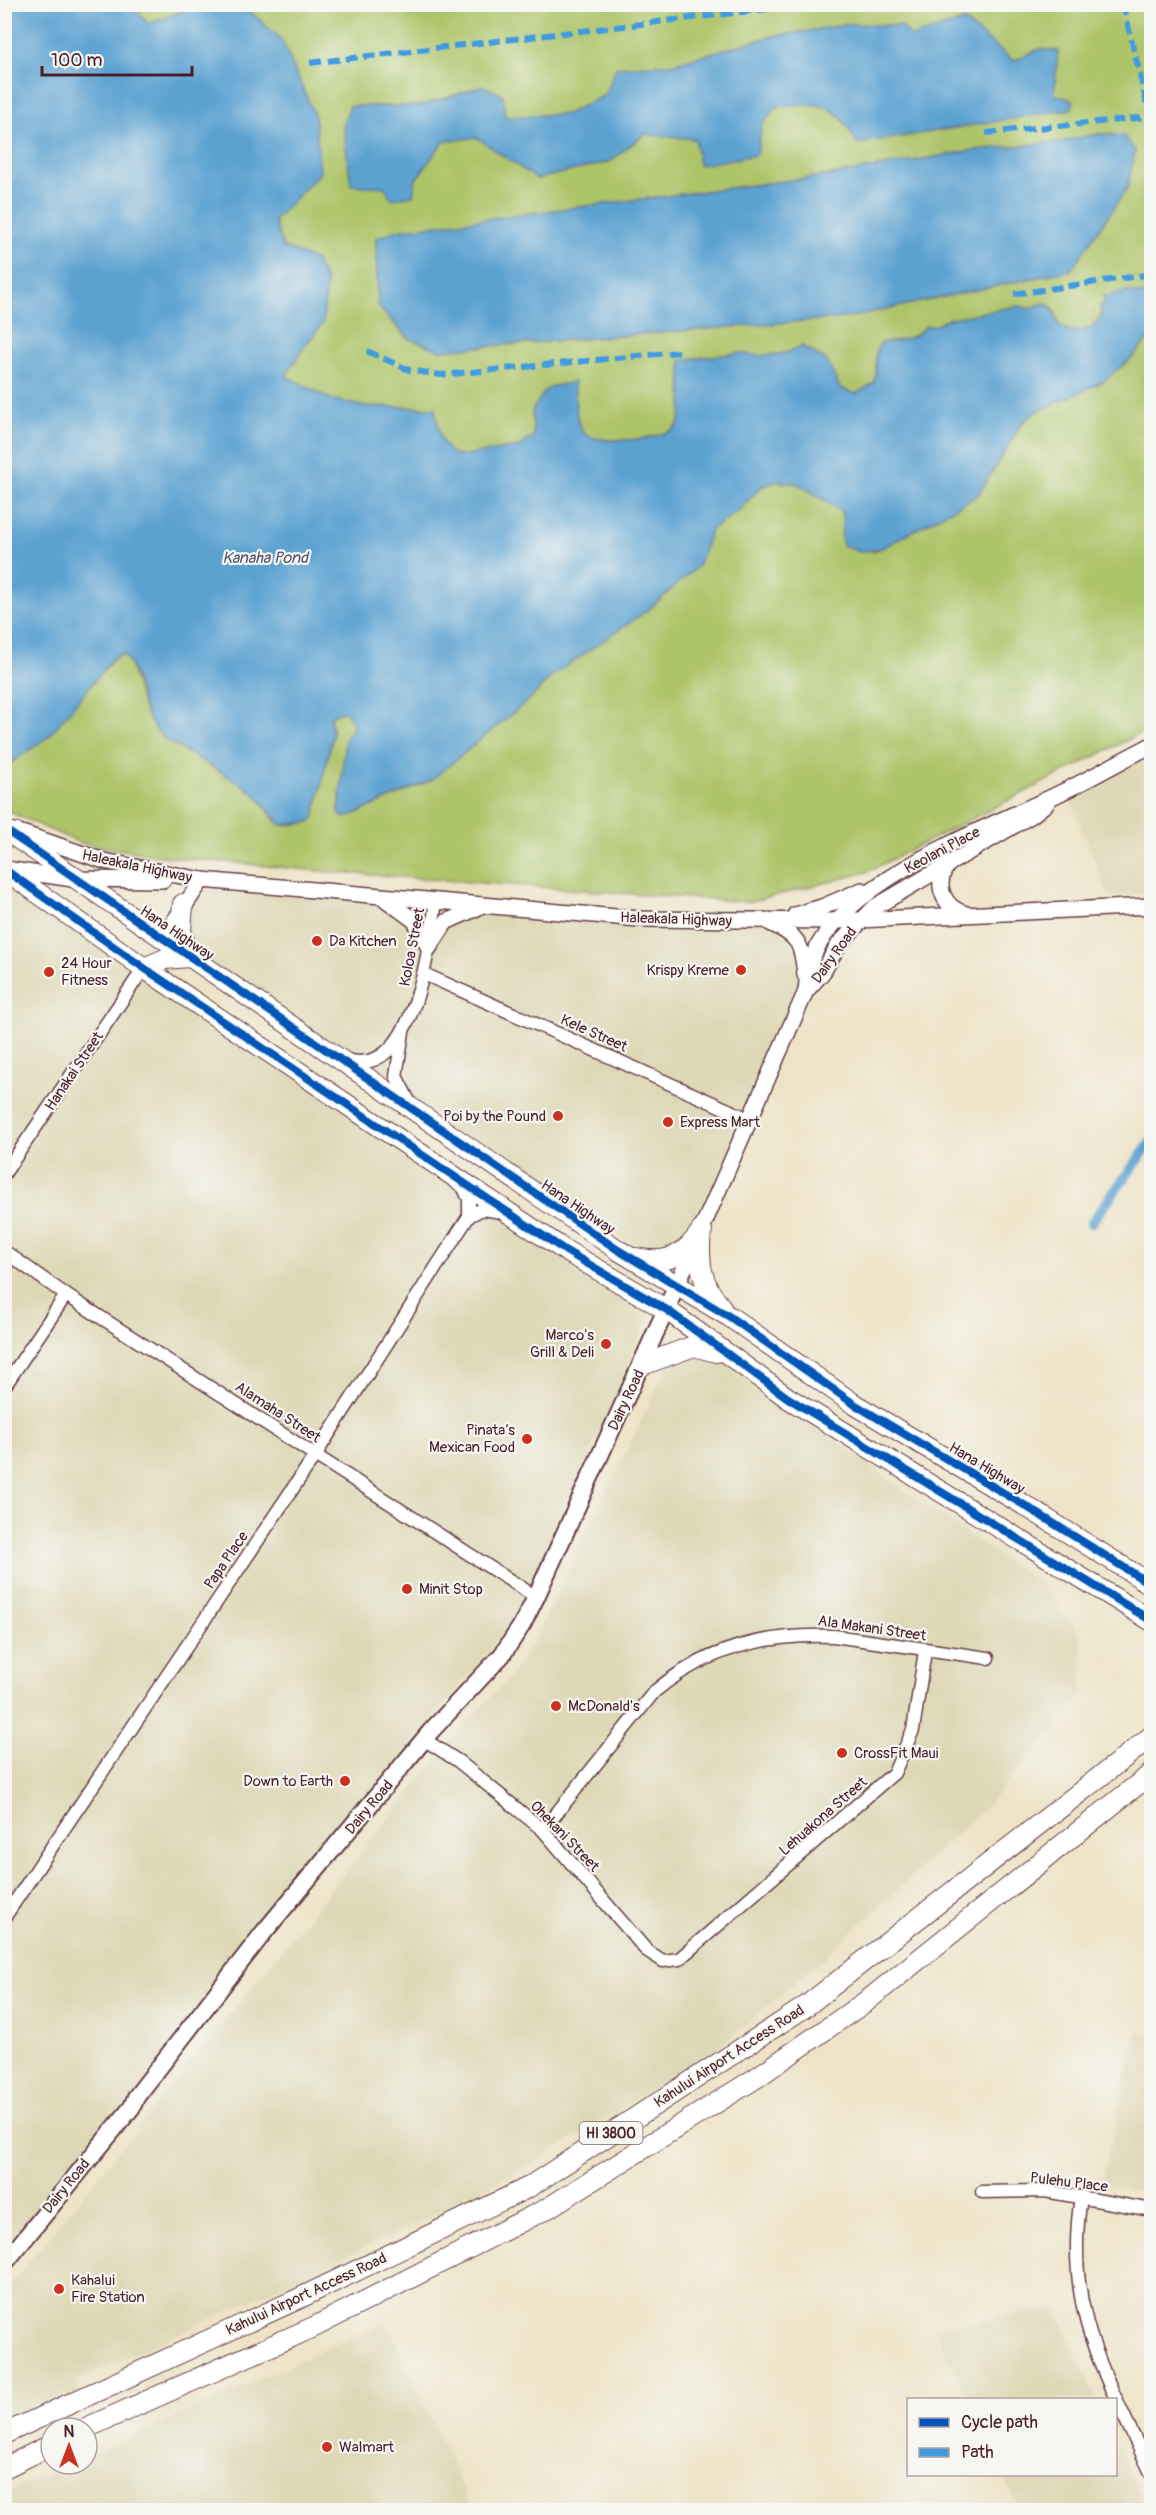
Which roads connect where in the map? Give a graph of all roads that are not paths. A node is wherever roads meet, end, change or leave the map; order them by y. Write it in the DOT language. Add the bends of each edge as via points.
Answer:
graph roads {
  1 [pos="1152,745"];
  2 [pos="1056,795"];
  3 [pos="4,828"];
  4 [pos="968,836"];
  5 [pos="952,861"];
  6 [pos="4,869"];
  7 [pos="73,879"];
  8 [pos="202,880"];
  9 [pos="881,882"];
  10 [pos="382,897"];
  11 [pos="436,902"];
  12 [pos="183,904"];
  13 [pos="483,906"];
  14 [pos="1152,906"];
  15 [pos="876,913"];
  16 [pos="969,914"];
  17 [pos="861,919"];
  18 [pos="837,921"];
  19 [pos="767,922"];
  20 [pos="162,939"];
  21 [pos="429,948"];
  22 [pos="189,957"];
  23 [pos="144,968"];
  24 [pos="424,974"];
  25 [pos="806,991"];
  26 [pos="403,1031"];
  27 [pos="335,1056"];
  28 [pos="421,1114"];
  29 [pos="751,1120"];
  30 [pos="4,1174"];
  31 [pos="455,1177"];
  32 [pos="509,1213"];
  33 [pos="469,1216"];
  34 [pos="702,1230"];
  35 [pos="618,1250"];
  36 [pos="4,1251"];
  37 [pos="677,1285"];
  38 [pos="66,1295"];
  39 [pos="667,1310"];
  40 [pos="730,1317"];
  41 [pos="732,1360"];
  42 [pos="642,1365"];
  43 [pos="4,1388"];
  44 [pos="316,1454"];
  45 [pos="964,1504"];
  46 [pos="1152,1585"];
  47 [pos="536,1597"];
  48 [pos="1152,1621"];
  49 [pos="1152,1634"];
  50 [pos="925,1651"];
  51 [pos="988,1658"];
  52 [pos="1152,1736"];
  53 [pos="425,1740"];
  54 [pos="1152,1773"];
  55 [pos="543,1830"];
  56 [pos="4,1918"];
  57 [pos="672,1960"];
  58 [pos="982,2192"];
  59 [pos="1082,2197"];
  60 [pos="1152,2210"];
  61 [pos="5,2262"];
  62 [pos="1116,2398"];
  63 [pos="1117,2400"];
  64 [pos="99,2422"];
  65 [pos="6,2432"];
  66 [pos="39,2451"];
  67 [pos="5,2468"];
  68 [pos="1152,2475"];
  1 -- 2 [label="street, Keolani Place"];
  2 -- 4 [label="street, Keolani Place"];
  2 -- 5 [label="street, Keolani Place" via="1032,815"];
  3 -- 7 [label="main road, Hana Highway"];
  3 -- 8 [label="street, Haleakala Highway" via="104,861"];
  4 -- 9 [label="street, Keolani Place"];
  4 -- 15 [label="street" via="948,855 879,894 875,900"];
  5 -- 15 [label="street, Keolani Place"];
  5 -- 16 [label="street" via="941,878 942,893 952,907"];
  6 -- 7 [label="street, Haleakala Highway"];
  6 -- 23 [label="main road"];
  7 -- 8 [label="street, Haleakala Highway"];
  7 -- 20 [label="main road, Hana Highway"];
  8 -- 10 [label="street, Haleakala Highway"];
  8 -- 12 [label="street"];
  9 -- 18 [label="street, Keolani Place"];
  9 -- 19 [label="street" via="822,907"];
  10 -- 11 [label="street, Haleakala Highway"];
  10 -- 21 [label="street" via="415,921"];
  11 -- 13 [label="street, Haleakala Highway"];
  11 -- 21 [label="street, Koloa Street"];
  12 -- 20 [label="street"];
  12 -- 22 [label="main road" via="181,931"];
  13 -- 19 [label="street, Haleakala Highway" via="639,919"];
  13 -- 21 [label="street" via="446,922"];
  14 -- 16 [label="street, Haleakala Highway"];
  15 -- 16 [label="street, Haleakala Highway"];
  15 -- 17 [label="street, Haleakala Highway"];
  17 -- 18 [label="street, Haleakala Highway"];
  17 -- 25 [label="street, Dairy Road"];
  18 -- 19 [label="street, Haleakala Highway"];
  18 -- 25 [label="street, Dairy Road" via="809,967"];
  19 -- 25 [label="street" via="789,933 800,945"];
  20 -- 22 [label="main road, Hana Highway"];
  20 -- 23 [label="main road"];
  21 -- 24 [label="street, Koloa Street"];
  22 -- 23 [label="main road" via="165,959"];
  22 -- 27 [label="main road, Hana Highway"];
  23 -- 30 [label="street, Hanakai Street"];
  23 -- 31 [label="main road"];
  24 -- 26 [label="street, Koloa Street"];
  24 -- 29 [label="street, Kele Street"];
  25 -- 29 [label="street, Dairy Road"];
  26 -- 27 [label="street, Koloa Street" via="372,1060 358,1062"];
  26 -- 28 [label="street, Koloa Street" via="396,1076 402,1092"];
  27 -- 28 [label="main road, Hana Highway"];
  28 -- 35 [label="main road, Hana Highway"];
  29 -- 34 [label="street, Dairy Road"];
  31 -- 32 [label="main road"];
  31 -- 33 [label="street" via="468,1194"];
  32 -- 33 [label="street" via="486,1209"];
  32 -- 39 [label="main road"];
  33 -- 44 [label="street, Papa Place"];
  34 -- 35 [label="main road" via="689,1249 669,1258 639,1258"];
  34 -- 37 [label="street, Dairy Road"];
  34 -- 40 [label="main road" via="702,1278 710,1295"];
  35 -- 37 [label="main road, Hana Highway"];
  36 -- 38 [label="street, Alamaha Street"];
  37 -- 39 [label="main road, Dairy Road"];
  37 -- 40 [label="main road, Hana Highway"];
  38 -- 43 [label="street"];
  38 -- 44 [label="street, Alamaha Street"];
  39 -- 41 [label="main road"];
  39 -- 42 [label="main road, Dairy Road"];
  40 -- 46 [label="main road, Hana Highway" via="854,1404"];
  41 -- 42 [label="main road" via="694,1346"];
  41 -- 45 [label="main road"];
  42 -- 47 [label="main road, Dairy Road"];
  44 -- 47 [label="street, Alamaha Street"];
  44 -- 56 [label="street, Papa Place"];
  45 -- 48 [label="main road"];
  45 -- 49 [label="main road" via="1026,1555"];
  47 -- 53 [label="main road, Dairy Road" via="502,1654"];
  50 -- 51 [label="street, Ala Makani Street"];
  50 -- 55 [label="street, Ala Makani Street" via="809,1635 772,1637 715,1654 676,1674 654,1692"];
  50 -- 57 [label="street, Lehuakona Street" via="913,1730 894,1773 680,1959"];
  52 -- 65 [label="main road, Kahului Airport Access Road / HI 3800" via="804,2007 529,2187 300,2298"];
  53 -- 55 [label="street, Ohekani Street" via="458,1761"];
  53 -- 61 [label="main road, Dairy Road" via="264,1932 136,2097 132,2108"];
  54 -- 64 [label="main road, Kahului Airport Access Road / HI 3800" via="868,2000 756,2078 548,2208 314,2327"];
  55 -- 57 [label="street, Ohekani Street" via="646,1950 663,1961"];
  58 -- 59 [label="street, Pulehu Place" via="1027,2191"];
  59 -- 60 [label="street, Pulehu Place"];
  59 -- 62 [label="street" via="1076,2258 1085,2323"];
  63 -- 68 [label="street"];
  66 -- 67 [label="main road"];
}
